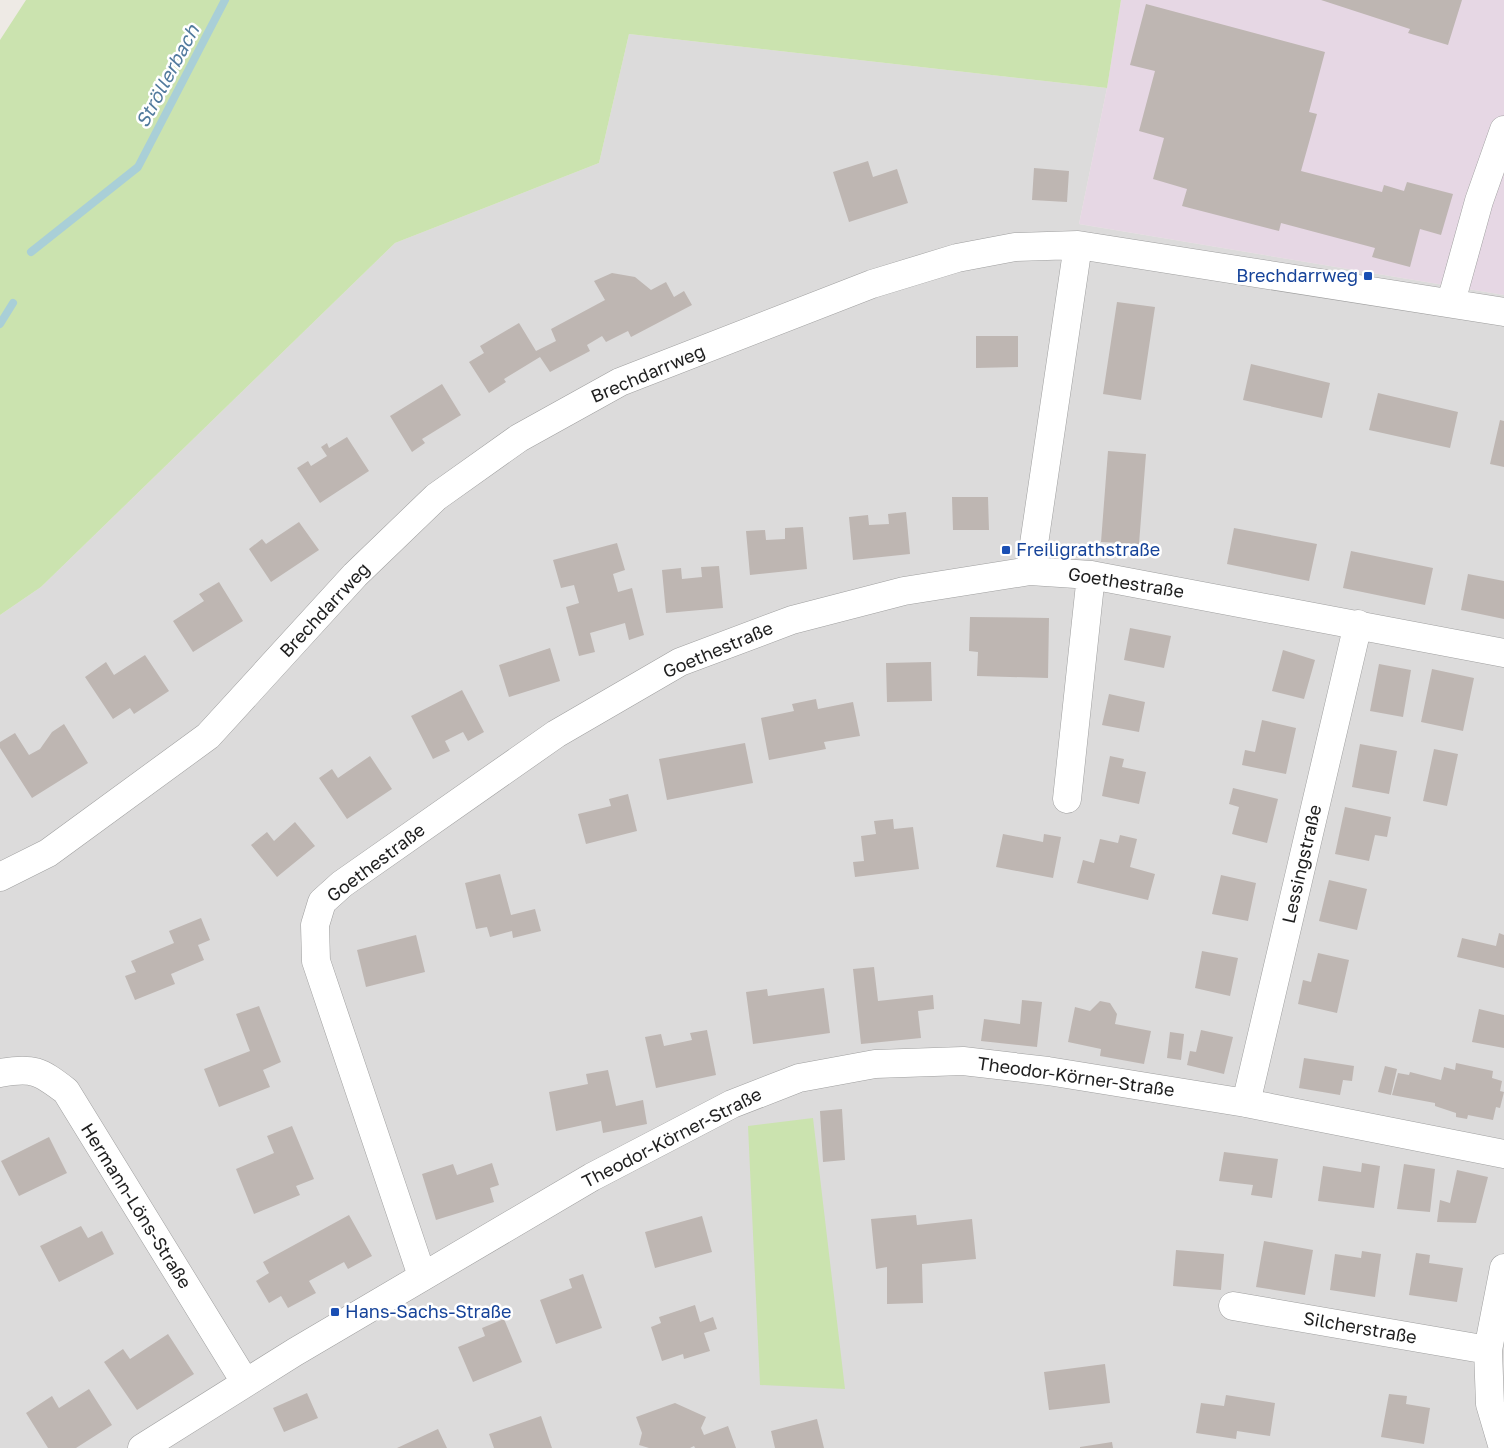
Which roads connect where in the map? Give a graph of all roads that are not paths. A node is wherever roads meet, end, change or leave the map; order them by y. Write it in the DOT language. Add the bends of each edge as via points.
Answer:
graph roads {
  1 [pos="1504,130"];
  2 [pos="1078,245"];
  3 [pos="1451,302"];
  4 [pos="1504,312"];
  5 [pos="1030,571"];
  6 [pos="1091,575"];
  7 [pos="1358,624"];
  8 [pos="1504,653"];
  9 [pos="1067,799"];
  10 [pos="0,877"];
  11 [pos="0,1073"];
  12 [pos="1246,1103"];
  13 [pos="1504,1154"];
  14 [pos="1504,1268"];
  15 [pos="422,1276"];
  16 [pos="1233,1306"];
  17 [pos="1488,1350"];
  18 [pos="245,1382"];
  19 [pos="142,1448"];
  20 [pos="1503,1448"];
  1 -- 3 [label="street" via="1479,201"];
  2 -- 3 [label="street, Brechdarrweg"];
  2 -- 5 [label="street"];
  2 -- 10 [label="street, Brechdarrweg" via="1015,247 957,258 872,284 620,382 519,438 436,497 356,575 208,736 48,853"];
  3 -- 4 [label="street, Brechdarrweg"];
  5 -- 6 [label="street, Goethestraße"];
  5 -- 15 [label="street, Goethestraße" via="885,596 792,620 680,662 556,734 342,884 322,902 315,925 316,961"];
  6 -- 7 [label="street, Goethestraße"];
  6 -- 9 [label="street"];
  7 -- 8 [label="street, Goethestraße"];
  7 -- 12 [label="street, Lessingstraße"];
  11 -- 18 [label="street, Hermann-Löns-Straße" via="18,1070 43,1074 66,1091"];
  12 -- 13 [label="street, Theodor-Körner-Straße"];
  12 -- 15 [label="street, Theodor-Körner-Straße" via="1048,1071 963,1061 874,1064 799,1078 732,1104 592,1177"];
  14 -- 17 [label="street"];
  15 -- 18 [label="street, Theodor-Körner-Straße"];
  16 -- 17 [label="street, Silcherstraße"];
  17 -- 20 [label="street" via="1490,1404"];
  18 -- 19 [label="street, Theodor-Körner-Straße"];
}
